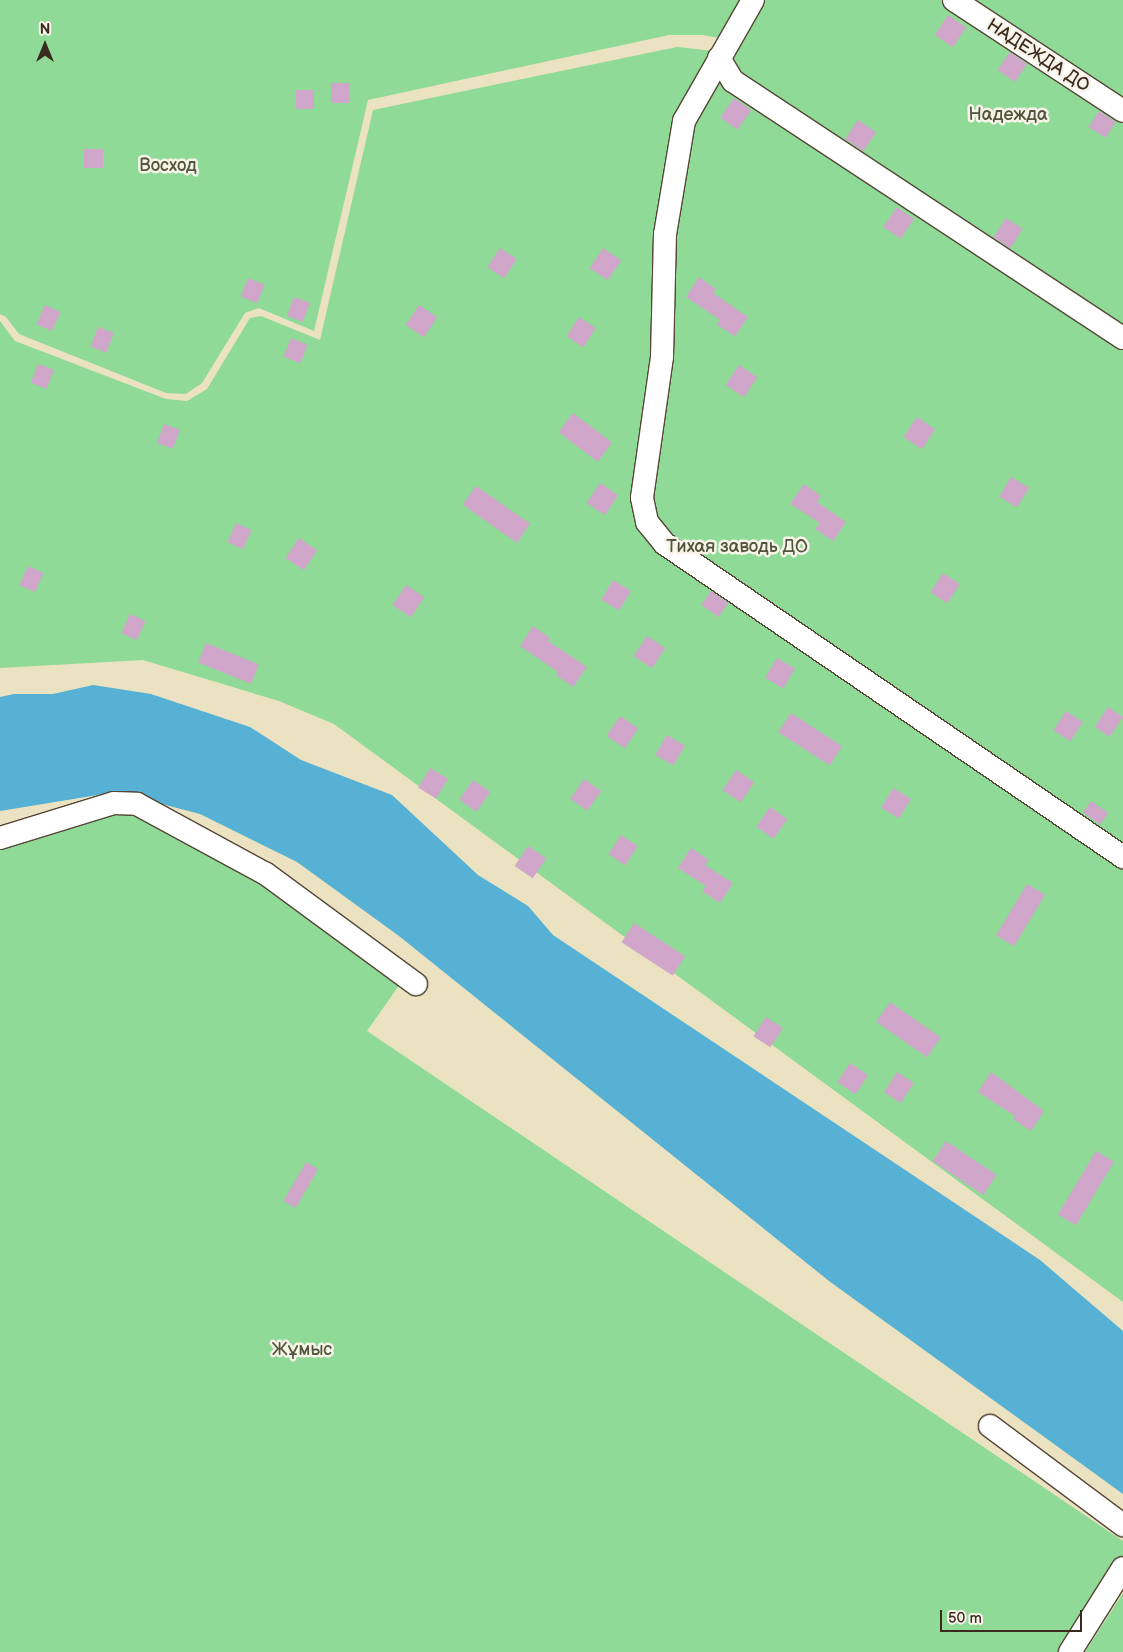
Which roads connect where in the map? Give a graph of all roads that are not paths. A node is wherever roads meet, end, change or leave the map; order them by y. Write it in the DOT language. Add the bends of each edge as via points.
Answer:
graph roads {
  1 [pos="754,0"];
  2 [pos="954,0"];
  3 [pos="719,58"];
  4 [pos="1123,111"];
  5 [pos="1123,338"];
  6 [pos="0,838"];
  7 [pos="1123,858"];
  8 [pos="416,984"];
  9 [pos="990,1426"];
  10 [pos="1123,1525"];
  11 [pos="1123,1568"];
  12 [pos="1070,1652"];
  1 -- 3 [label="street"];
  2 -- 4 [label="street, НАДЕЖДА ДО"];
  3 -- 5 [label="street" via="733,81"];
  3 -- 7 [label="street" via="684,121 665,234 662,357 642,498 647,522 665,544"];
  6 -- 8 [label="street" via="114,803 137,804 266,874"];
  9 -- 10 [label="street"];
  11 -- 12 [label="street"];
}
